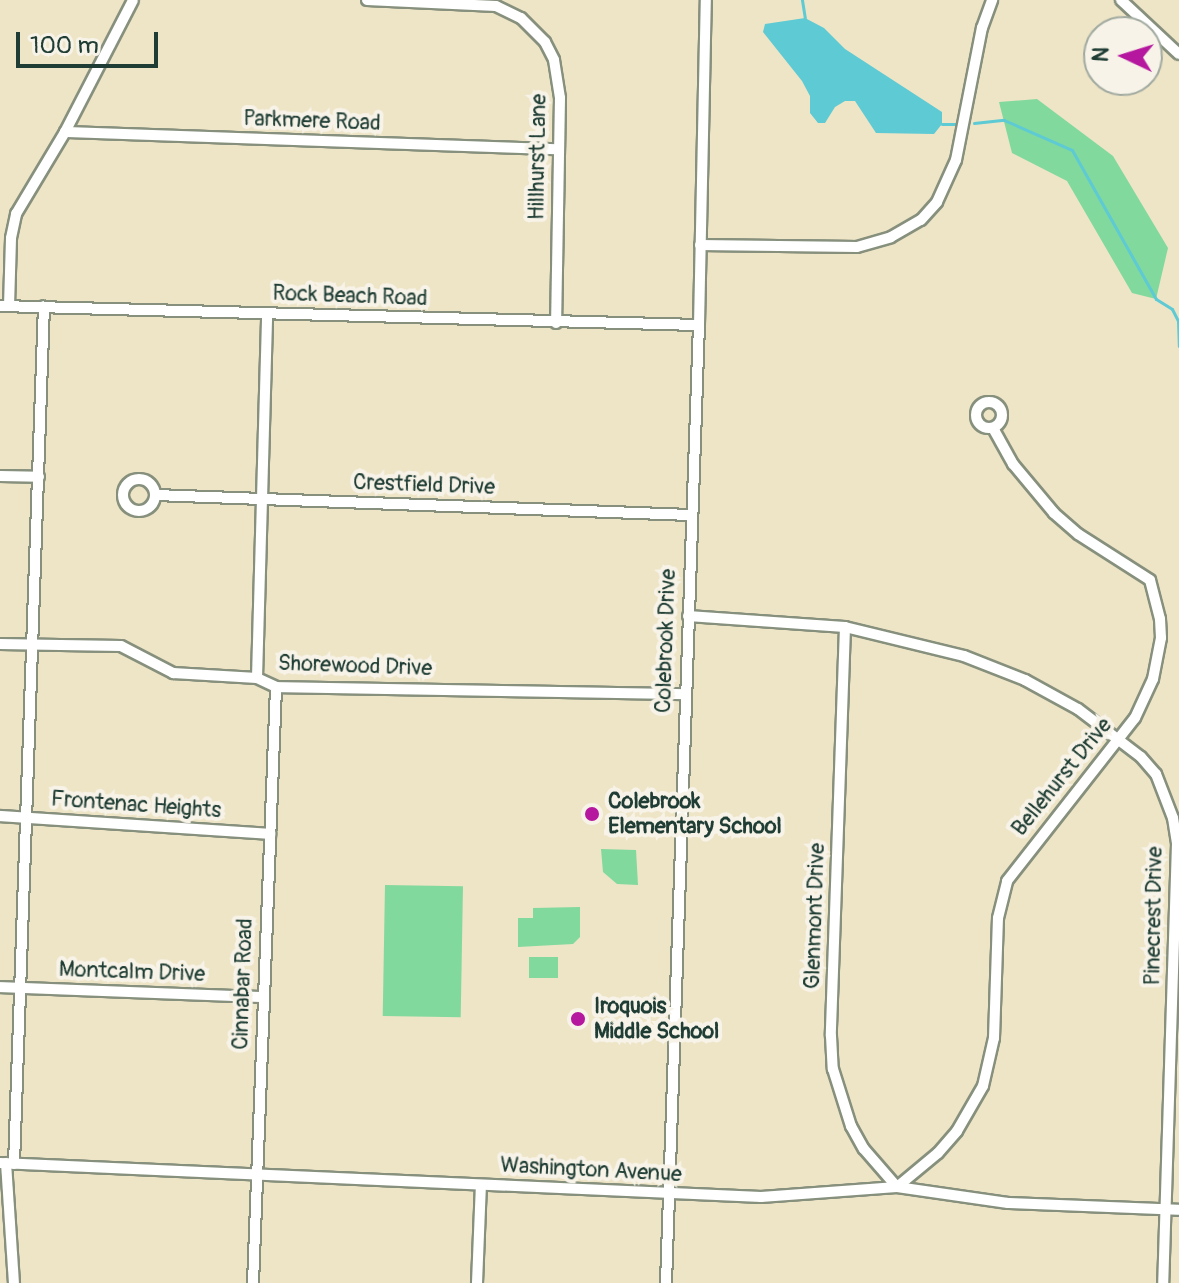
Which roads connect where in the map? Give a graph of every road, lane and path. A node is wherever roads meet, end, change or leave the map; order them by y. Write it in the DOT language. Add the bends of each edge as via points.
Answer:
graph roads {
  1 [pos="133,0"];
  2 [pos="367,0"];
  3 [pos="706,0"];
  4 [pos="992,0"];
  5 [pos="1121,0"];
  6 [pos="1179,54"];
  7 [pos="65,132"];
  8 [pos="559,149"];
  9 [pos="700,245"];
  10 [pos="4,306"];
  11 [pos="44,307"];
  12 [pos="267,313"];
  13 [pos="556,323"];
  14 [pos="699,325"];
  15 [pos="993,428"];
  16 [pos="0,476"];
  17 [pos="39,477"];
  18 [pos="155,495"];
  19 [pos="262,499"];
  20 [pos="691,515"];
  21 [pos="688,616"];
  22 [pos="845,627"];
  23 [pos="0,644"];
  24 [pos="33,645"];
  25 [pos="257,678"];
  26 [pos="276,687"];
  27 [pos="684,694"];
  28 [pos="1120,739"];
  29 [pos="0,816"];
  30 [pos="27,817"];
  31 [pos="270,834"];
  32 [pos="0,987"];
  33 [pos="19,988"];
  34 [pos="262,997"];
  35 [pos="7,1163"];
  36 [pos="256,1175"];
  37 [pos="481,1185"];
  38 [pos="897,1187"];
  39 [pos="669,1193"];
  40 [pos="1165,1209"];
  41 [pos="1179,1210"];
  42 [pos="14,1283"];
  43 [pos="253,1283"];
  44 [pos="477,1283"];
  45 [pos="666,1283"];
  46 [pos="1163,1283"];
  1 -- 7 [label="street"];
  2 -- 8 [label="street, Hillhurst Lane" via="476,4 509,10 521,18 545,42 554,60"];
  3 -- 9 [label="street, Colebrook Drive"];
  4 -- 9 [label="street" via="956,160 948,184 921,220 891,237 857,247"];
  5 -- 6 [label="street"];
  7 -- 8 [label="street, Parkmere Road"];
  7 -- 10 [label="street" via="13,222"];
  8 -- 13 [label="street, Hillhurst Lane"];
  9 -- 14 [label="street, Colebrook Drive"];
  10 -- 11 [label="street, Rock Beach Road"];
  11 -- 12 [label="street, Rock Beach Road"];
  11 -- 17 [label="street"];
  12 -- 13 [label="street, Rock Beach Road"];
  12 -- 19 [label="street"];
  13 -- 14 [label="street, Rock Beach Road"];
  14 -- 20 [label="street, Colebrook Drive"];
  15 -- 28 [label="street, Bellehurst Drive" via="1013,464 1054,513 1150,580 1160,619 1158,657 1145,699"];
  16 -- 17 [label="street"];
  17 -- 24 [label="street"];
  18 -- 19 [label="street, Crestfield Drive"];
  19 -- 20 [label="street, Crestfield Drive"];
  19 -- 25 [label="street"];
  20 -- 21 [label="street, Colebrook Drive"];
  21 -- 22 [label="street, Pinecrest Drive"];
  21 -- 27 [label="street, Colebrook Drive"];
  22 -- 28 [label="street, Pinecrest Drive" via="920,643 997,668 1078,709"];
  22 -- 38 [label="street, Glenmont Drive" via="833,1069 851,1126"];
  23 -- 24 [label="street, Shorewood Drive"];
  24 -- 25 [label="street, Shorewood Drive" via="121,646 173,673"];
  24 -- 30 [label="street"];
  25 -- 26 [label="street, Shorewood Drive"];
  26 -- 27 [label="street, Shorewood Drive"];
  26 -- 31 [label="street, Cinnabar Road"];
  27 -- 39 [label="street, Colebrook Drive"];
  28 -- 38 [label="street, Bellehurst Drive" via="1007,881 998,918 994,1038 983,1086 957,1131"];
  28 -- 40 [label="street, Pinecrest Drive" via="1156,774 1177,844"];
  29 -- 30 [label="street, Frontenac Heights"];
  30 -- 31 [label="street, Frontenac Heights"];
  30 -- 33 [label="street"];
  31 -- 34 [label="street, Cinnabar Road"];
  32 -- 33 [label="street, Montcalm Drive"];
  33 -- 34 [label="street, Montcalm Drive"];
  33 -- 35 [label="street"];
  34 -- 36 [label="street, Cinnabar Road"];
  35 -- 36 [label="street, Washington Avenue"];
  35 -- 42 [label="street"];
  36 -- 37 [label="street, Washington Avenue"];
  36 -- 43 [label="street, Cinnabar Road"];
  37 -- 39 [label="street, Washington Avenue"];
  37 -- 44 [label="street"];
  38 -- 39 [label="street, Washington Avenue" via="781,1197"];
  38 -- 40 [label="street, Washington Avenue" via="982,1201"];
  39 -- 45 [label="street, Colebrook Drive"];
  40 -- 41 [label="street, Washington Avenue"];
  40 -- 46 [label="street, Pinecrest Drive"];
}
